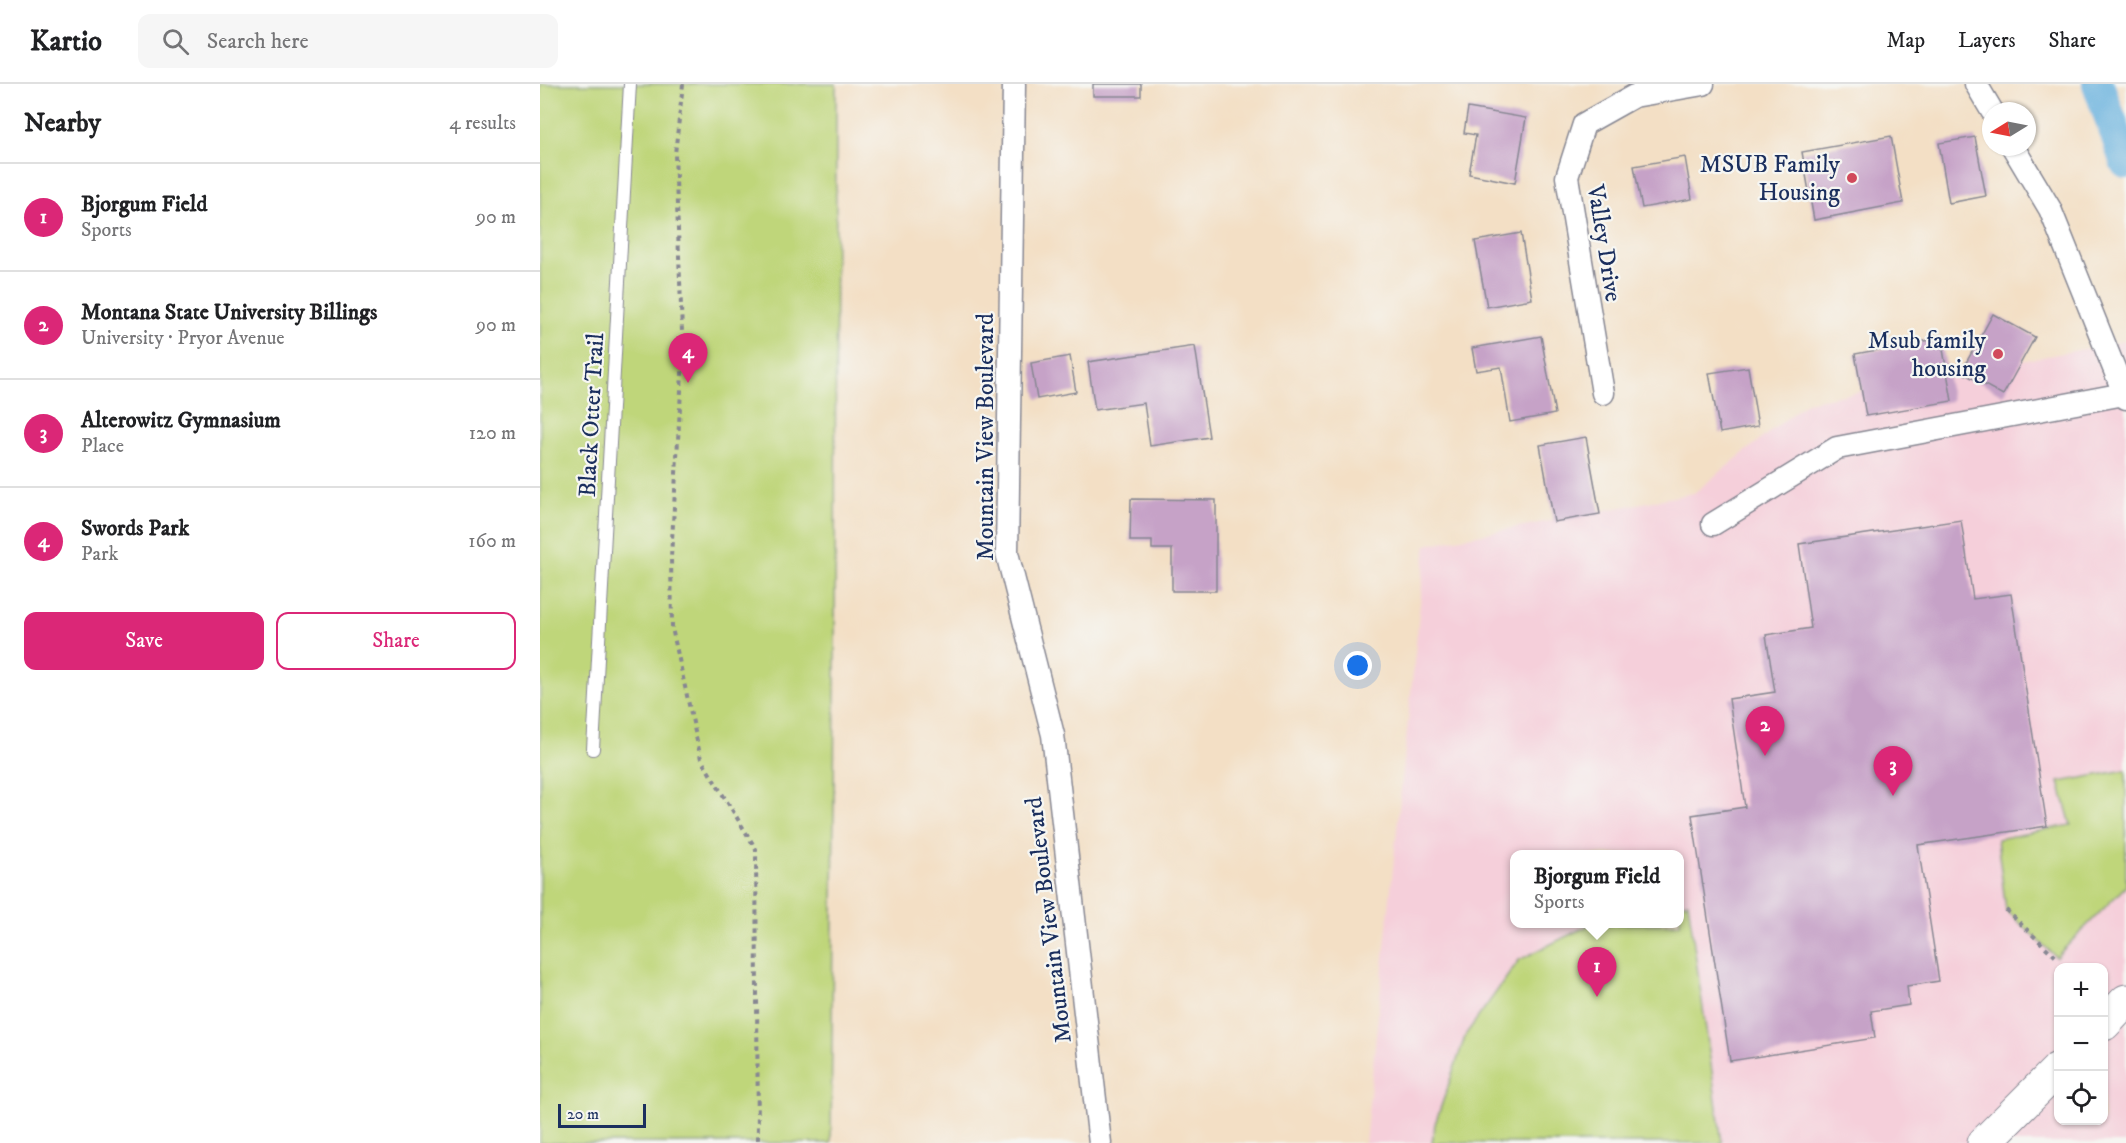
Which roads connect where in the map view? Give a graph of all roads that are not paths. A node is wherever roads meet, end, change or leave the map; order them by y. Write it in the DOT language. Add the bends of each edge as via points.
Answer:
graph roads {
  1 [pos="630,84"];
  2 [pos="1014,84"];
  3 [pos="1703,84"];
  4 [pos="1976,84"];
  5 [pos="1987,102"];
  6 [pos="2018,156"];
  7 [pos="1603,393"];
  8 [pos="2125,396"];
  9 [pos="1713,524"];
  10 [pos="593,749"];
  11 [pos="2126,1001"];
  12 [pos="2108,1019"];
  13 [pos="2056,1071"];
  14 [pos="1100,1143"];
  15 [pos="1984,1143"];
  1 -- 10 [label="lane, Black Otter Trail"];
  2 -- 14 [label="street, Mountain View Boulevard" via="1007,553 1053,735"];
  3 -- 7 [label="street, Valley Drive" via="1634,96 1584,124 1567,177"];
  4 -- 5 [label="street"];
  6 -- 8 [label="street" via="2050,209"];
  8 -- 9 [label="street" via="1837,448"];
  11 -- 12 [label="main road"];
  13 -- 15 [label="main road"];
}
